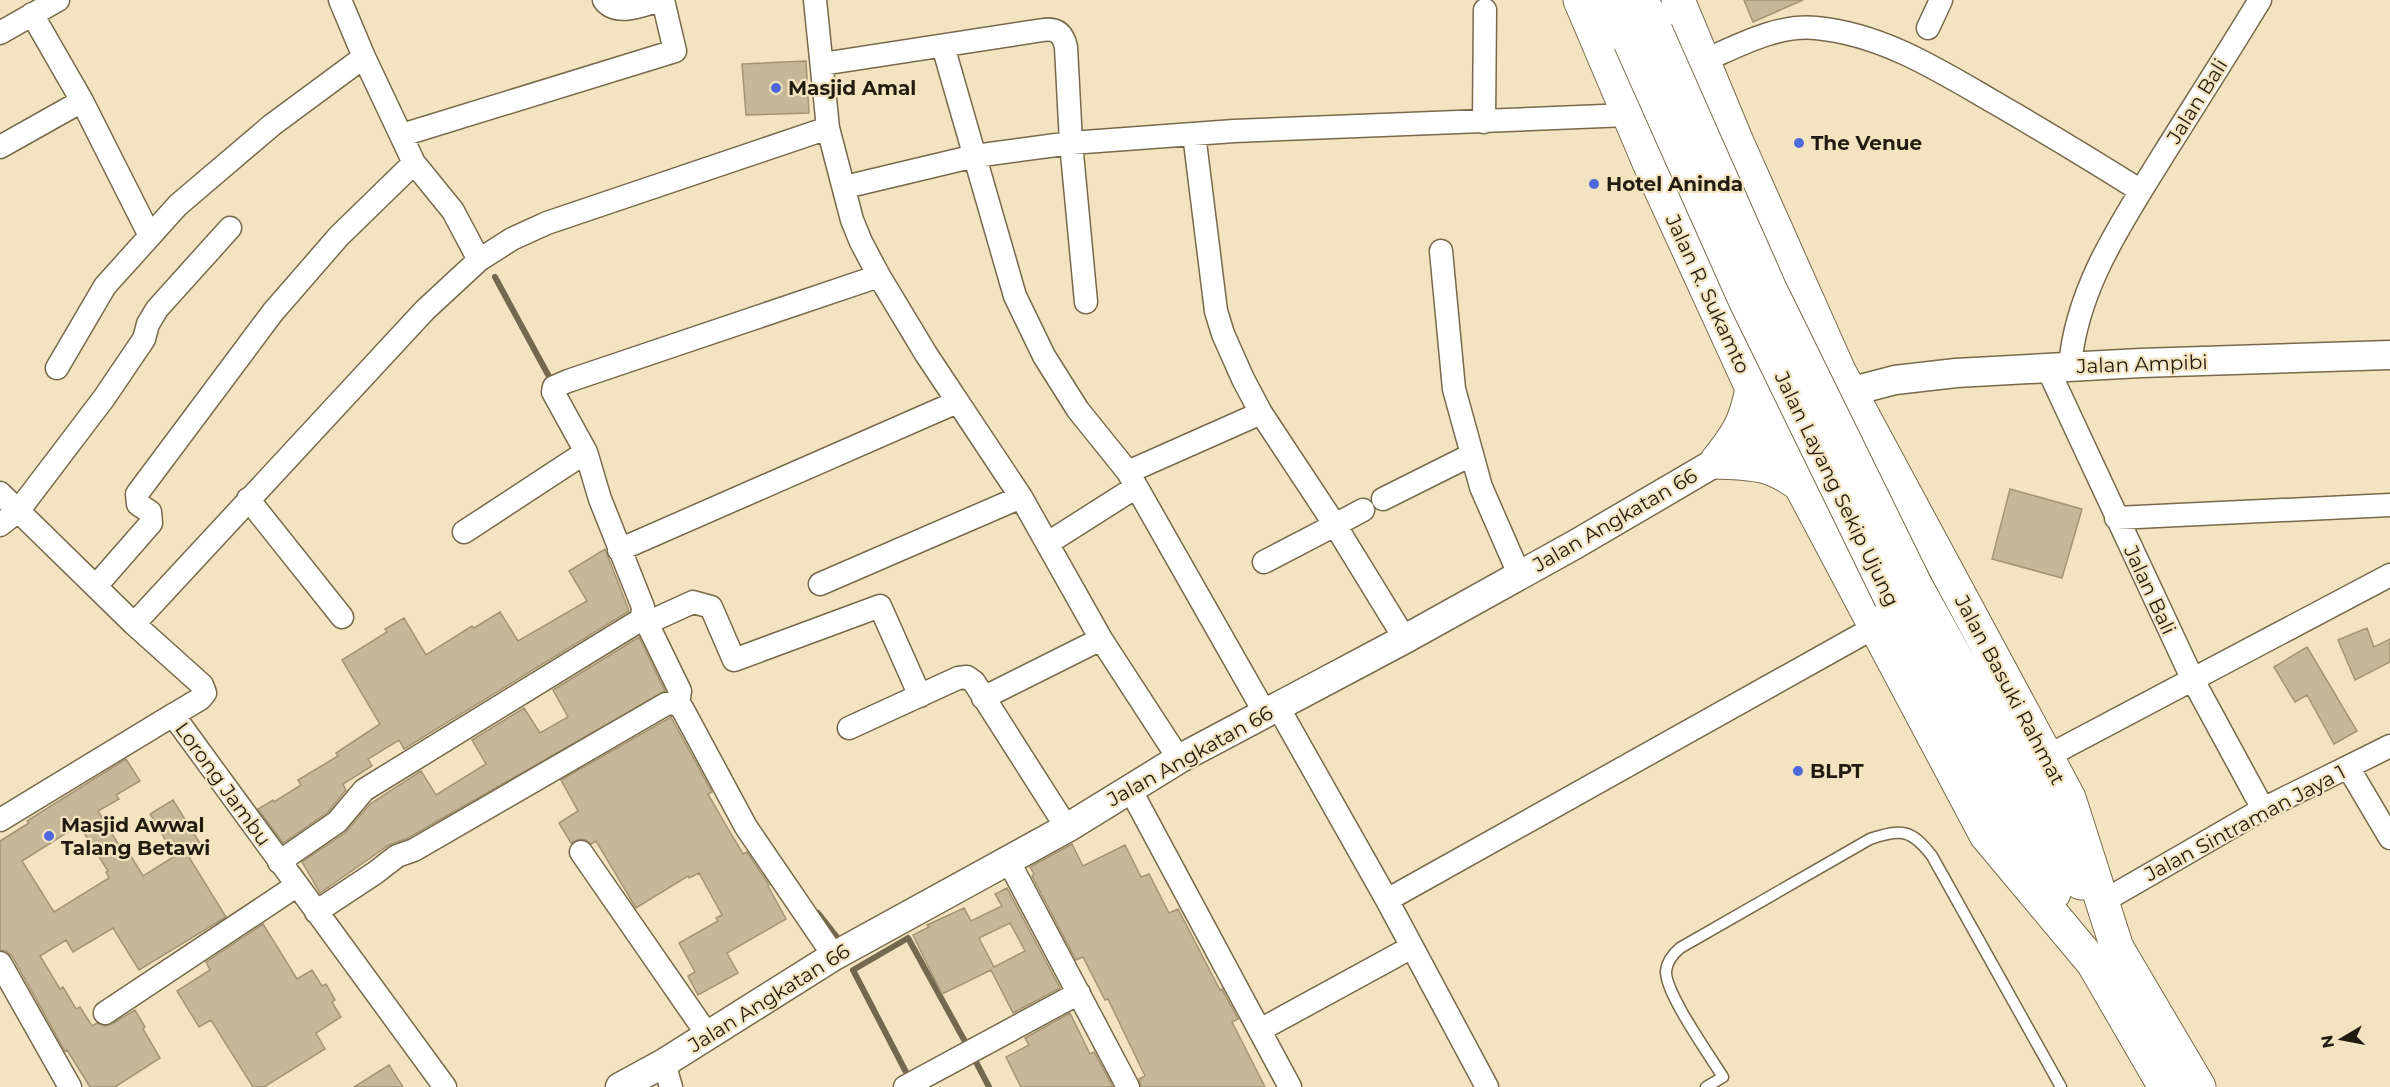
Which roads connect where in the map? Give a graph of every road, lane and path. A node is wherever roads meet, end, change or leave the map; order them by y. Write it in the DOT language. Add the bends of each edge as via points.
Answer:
graph roads {
  1 [pos="58,0"];
  2 [pos="340,0"];
  3 [pos="604,0"];
  4 [pos="662,0"];
  5 [pos="815,0"];
  6 [pos="1580,0"];
  7 [pos="1612,0"];
  8 [pos="1642,0"];
  9 [pos="1678,0"];
  10 [pos="1941,0"];
  11 [pos="2260,0"];
  12 [pos="1485,10"];
  13 [pos="32,14"];
  14 [pos="1928,28"];
  15 [pos="0,33"];
  16 [pos="1643,36"];
  17 [pos="943,46"];
  18 [pos="364,57"];
  19 [pos="822,64"];
  20 [pos="1709,74"];
  21 [pos="82,101"];
  22 [pos="1630,118"];
  23 [pos="1484,122"];
  24 [pos="828,128"];
  25 [pos="1194,134"];
  26 [pos="402,135"];
  27 [pos="1071,143"];
  28 [pos="0,147"];
  29 [pos="975,156"];
  30 [pos="414,163"];
  31 [pos="845,187"];
  32 [pos="2141,191"];
  33 [pos="230,228"];
  34 [pos="150,236"];
  35 [pos="1441,251"];
  36 [pos="479,260"];
  37 [pos="879,276"];
  38 [pos="1805,295"];
  39 [pos="1086,302"];
  40 [pos="1721,322"];
  41 [pos="2390,355"];
  42 [pos="2058,367"];
  43 [pos="57,368"];
  44 [pos="1752,389"];
  45 [pos="1849,392"];
  46 [pos="957,402"];
  47 [pos="1261,413"];
  48 [pos="1769,434"];
  49 [pos="586,452"];
  50 [pos="1471,454"];
  51 [pos="1716,462"];
  52 [pos="1894,477"];
  53 [pos="1132,479"];
  54 [pos="0,493"];
  55 [pos="1806,496"];
  56 [pos="1021,497"];
  57 [pos="248,498"];
  58 [pos="2390,505"];
  59 [pos="19,510"];
  60 [pos="2116,518"];
  61 [pos="0,525"];
  62 [pos="1335,525"];
  63 [pos="464,532"];
  64 [pos="1048,543"];
  65 [pos="624,548"];
  66 [pos="1264,562"];
  67 [pos="1519,574"];
  68 [pos="2390,575"];
  69 [pos="820,584"];
  70 [pos="96,586"];
  71 [pos="1894,604"];
  72 [pos="342,617"];
  73 [pos="645,619"];
  74 [pos="134,624"];
  75 [pos="1101,639"];
  76 [pos="1405,639"];
  77 [pos="2193,680"];
  78 [pos="920,696"];
  79 [pos="983,698"];
  80 [pos="678,705"];
  81 [pos="1271,710"];
  82 [pos="173,715"];
  83 [pos="849,728"];
  84 [pos="2390,746"];
  85 [pos="2046,757"];
  86 [pos="1179,759"];
  87 [pos="2349,766"];
  88 [pos="1130,789"];
  89 [pos="2263,809"];
  90 [pos="0,820"];
  91 [pos="1066,828"];
  92 [pos="2390,838"];
  93 [pos="581,852"];
  94 [pos="1008,860"];
  95 [pos="279,861"];
  96 [pos="296,886"];
  97 [pos="1387,900"];
  98 [pos="2102,902"];
  99 [pos="316,912"];
  100 [pos="1412,947"];
  101 [pos="841,953"];
  102 [pos="2105,956"];
  103 [pos="0,963"];
  104 [pos="1079,993"];
  105 [pos="105,1013"];
  106 [pos="1260,1030"];
  107 [pos="707,1034"];
  108 [pos="667,1075"];
  109 [pos="1726,1082"];
  110 [pos="909,1084"];
  111 [pos="70,1087"];
  112 [pos="445,1087"];
  113 [pos="620,1087"];
  114 [pos="1128,1087"];
  115 [pos="1290,1087"];
  116 [pos="1488,1087"];
  117 [pos="1706,1087"];
  118 [pos="2061,1087"];
  119 [pos="2165,1087"];
  120 [pos="2199,1087"];
  1 -- 13 [label="street"];
  2 -- 18 [label="street"];
  3 -- 4 [label="street" via="617,9"];
  4 -- 26 [label="street" via="675,51"];
  5 -- 19 [label="street"];
  6 -- 22 [label="highway, Jalan R. Sukamto"];
  7 -- 16 [label="highway, Jalan Layang Sekip Ujung"];
  8 -- 16 [label="highway, Jalan Layang Sekip Ujung"];
  9 -- 20 [label="highway"];
  10 -- 14 [label="street"];
  11 -- 32 [label="street, Jalan Bali"];
  12 -- 23 [label="street"];
  13 -- 15 [label="street"];
  13 -- 21 [label="street"];
  16 -- 71 [label="highway, Jalan Layang Sekip Ujung, bridge" via="1770,289"];
  17 -- 19 [label="street"];
  17 -- 27 [label="street" via="1048,29 1060,33 1066,47"];
  17 -- 29 [label="street"];
  18 -- 26 [label="street"];
  18 -- 34 [label="street" via="272,125 178,205"];
  19 -- 24 [label="street"];
  20 -- 22 [label="highway" via="1712,104 1700,118 1655,134 1639,129"];
  20 -- 32 [label="street" via="1758,37 1786,30 1815,28 1878,42 1924,61"];
  20 -- 38 [label="highway"];
  21 -- 28 [label="street"];
  21 -- 34 [label="street"];
  22 -- 23 [label="street"];
  22 -- 40 [label="highway, Jalan R. Sukamto"];
  23 -- 25 [label="street"];
  24 -- 31 [label="street"];
  24 -- 36 [label="street" via="547,223"];
  25 -- 27 [label="street"];
  25 -- 47 [label="street" via="1216,311 1231,354"];
  26 -- 30 [label="street"];
  27 -- 29 [label="street"];
  27 -- 39 [label="street"];
  29 -- 31 [label="street"];
  29 -- 53 [label="street" via="1015,296 1044,356 1078,410"];
  30 -- 36 [label="street" via="453,212"];
  30 -- 70 [label="street" via="339,236 273,312 137,494 138,504 150,512 151,523"];
  31 -- 37 [label="street" via="852,220"];
  32 -- 42 [label="street, Jalan Bali" via="2087,290 2072,339"];
  33 -- 59 [label="street" via="157,309 144,339 104,398"];
  34 -- 43 [label="street" via="105,286"];
  35 -- 50 [label="street" via="1454,389"];
  36 -- 57 [label="street" via="425,310"];
  37 -- 46 [label="street"];
  37 -- 49 [label="street" via="561,384 553,391"];
  38 -- 40 [label="highway" via="1803,335 1790,360 1769,364 1743,349"];
  38 -- 45 [label="highway, Jalan Basuki Rahmat"];
  40 -- 44 [label="highway, Jalan R. Sukamto"];
  41 -- 42 [label="street, Jalan Ampibi"];
  42 -- 45 [label="street, Jalan Ampibi" via="1895,380"];
  42 -- 60 [label="street, Jalan Bali"];
  44 -- 48 [label="highway, Jalan R. Sukamto"];
  44 -- 51 [label="highway" via="1739,434"];
  45 -- 48 [label="street, Jalan Angkatan 66"];
  45 -- 52 [label="highway, Jalan Basuki Rahmat"];
  46 -- 56 [label="street"];
  46 -- 65 [label="street"];
  47 -- 53 [label="street"];
  47 -- 62 [label="street"];
  48 -- 51 [label="street, Jalan Angkatan 66"];
  48 -- 55 [label="highway, Jalan R. Sukamto"];
  49 -- 63 [label="street"];
  49 -- 65 [label="street" via="600,499"];
  50 -- 62 [label="street"];
  50 -- 67 [label="street" via="1481,488"];
  51 -- 55 [label="highway" via="1765,465 1784,473"];
  51 -- 67 [label="street, Jalan Angkatan 66"];
  52 -- 55 [label="highway" via="1856,453 1837,450 1810,470"];
  52 -- 85 [label="highway, Jalan Basuki Rahmat"];
  53 -- 64 [label="street"];
  53 -- 81 [label="street"];
  54 -- 59 [label="street, Lorong Jambu"];
  55 -- 71 [label="highway, Jalan Basuki Rahmat"];
  56 -- 64 [label="street"];
  56 -- 69 [label="street"];
  57 -- 72 [label="street"];
  57 -- 74 [label="street"];
  58 -- 60 [label="street"];
  59 -- 61 [label="street"];
  59 -- 70 [label="street, Lorong Jambu"];
  60 -- 77 [label="street, Jalan Bali"];
  62 -- 66 [label="street"];
  62 -- 76 [label="street"];
  64 -- 75 [label="street"];
  65 -- 73 [label="street"];
  67 -- 76 [label="street, Jalan Angkatan 66"];
  68 -- 77 [label="street"];
  70 -- 74 [label="street, Lorong Jambu"];
  71 -- 97 [label="street"];
  71 -- 102 [label="highway, Jalan Layang Sekip Ujung"];
  71 -- 102 [label="highway, Jalan Basuki Rahmat" via="1986,835"];
  73 -- 78 [label="street" via="693,602 711,607 734,660 880,606"];
  73 -- 80 [label="street" via="680,691"];
  73 -- 95 [label="street" via="364,790 337,822"];
  74 -- 82 [label="street, Lorong Jambu" via="205,693"];
  75 -- 79 [label="street"];
  75 -- 86 [label="street"];
  76 -- 81 [label="street, Jalan Angkatan 66"];
  77 -- 85 [label="street"];
  77 -- 89 [label="street, Jalan Bali"];
  78 -- 79 [label="street" via="967,677"];
  78 -- 83 [label="street"];
  79 -- 91 [label="street"];
  80 -- 99 [label="street" via="666,704 414,850 397,856"];
  80 -- 101 [label="street" via="746,827"];
  81 -- 86 [label="street, Jalan Angkatan 66"];
  81 -- 97 [label="street"];
  82 -- 90 [label="street"];
  82 -- 95 [label="street, Lorong Jambu"];
  84 -- 87 [label="street, Jalan Sintraman Jaya 1"];
  85 -- 98 [label="highway, Jalan Basuki Rahmat" via="2069,798"];
  86 -- 88 [label="street, Jalan Angkatan 66"];
  87 -- 89 [label="street, Jalan Sintraman Jaya 1"];
  87 -- 92 [label="street"];
  88 -- 91 [label="street, Jalan Angkatan 66"];
  88 -- 106 [label="street"];
  89 -- 98 [label="street, Jalan Sintraman Jaya 1"];
  91 -- 94 [label="street, Jalan Angkatan 66"];
  93 -- 107 [label="street"];
  94 -- 101 [label="street, Jalan Angkatan 66"];
  94 -- 104 [label="street"];
  95 -- 96 [label="street, Lorong Jambu"];
  96 -- 99 [label="street, Lorong Jambu"];
  96 -- 105 [label="street"];
  97 -- 100 [label="street"];
  98 -- 102 [label="highway, Jalan Basuki Rahmat"];
  99 -- 112 [label="street, Lorong Jambu"];
  100 -- 106 [label="street"];
  100 -- 116 [label="street"];
  101 -- 107 [label="street, Jalan Angkatan 66"];
  102 -- 119 [label="highway, Jalan Basuki Rahmat"];
  102 -- 120 [label="highway, Jalan Basuki Rahmat"];
  103 -- 111 [label="street"];
  104 -- 110 [label="street"];
  104 -- 114 [label="street"];
  106 -- 115 [label="street"];
  107 -- 108 [label="street, Jalan Angkatan 66"];
  108 -- 113 [label="street, Jalan Angkatan 66"];
  109 -- 117 [label="lane"];
  109 -- 118 [label="lane" via="1672,994 1666,971 1672,955 1870,839 1905,833 1918,837 1932,856"];
}
